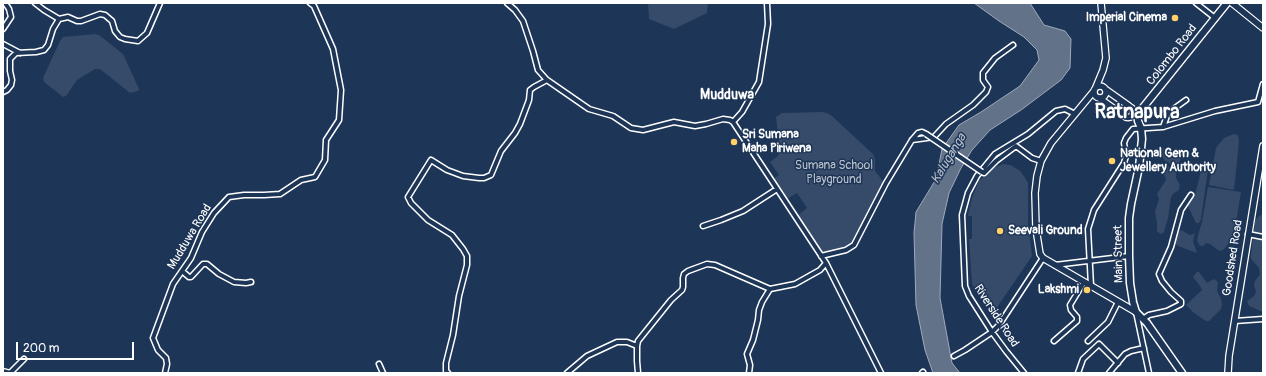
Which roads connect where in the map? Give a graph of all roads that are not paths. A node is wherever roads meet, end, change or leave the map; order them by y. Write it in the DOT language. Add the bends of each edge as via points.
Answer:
graph roads {
  1 [pos="5,3"];
  2 [pos="35,3"];
  3 [pos="160,3"];
  4 [pos="310,3"];
  5 [pos="507,3"];
  6 [pos="766,3"];
  7 [pos="1196,3"];
  8 [pos="1227,3"];
  9 [pos="1232,3"];
  10 [pos="1100,4"];
  11 [pos="1215,18"];
  12 [pos="59,19"];
  13 [pos="1263,28"];
  14 [pos="3,29"];
  15 [pos="3,44"];
  16 [pos="1013,44"];
  17 [pos="20,53"];
  18 [pos="1103,70"];
  19 [pos="547,80"];
  20 [pos="1263,84"];
  21 [pos="1104,88"];
  22 [pos="3,92"];
  23 [pos="1096,93"];
  24 [pos="1186,100"];
  25 [pos="1142,109"];
  26 [pos="1132,111"];
  27 [pos="1075,114"];
  28 [pos="1123,115"];
  29 [pos="1138,121"];
  30 [pos="733,122"];
  31 [pos="1163,127"];
  32 [pos="1141,128"];
  33 [pos="912,140"];
  34 [pos="1263,146"];
  35 [pos="1041,161"];
  36 [pos="777,189"];
  37 [pos="1191,195"];
  38 [pos="703,226"];
  39 [pos="1248,234"];
  40 [pos="1263,237"];
  41 [pos="821,256"];
  42 [pos="1128,256"];
  43 [pos="1043,258"];
  44 [pos="1090,261"];
  45 [pos="826,263"];
  46 [pos="1055,265"];
  47 [pos="182,271"];
  48 [pos="250,282"];
  49 [pos="1084,282"];
  50 [pos="1091,286"];
  51 [pos="770,288"];
  52 [pos="1118,302"];
  53 [pos="1136,312"];
  54 [pos="1144,319"];
  55 [pos="1263,320"];
  56 [pos="1235,321"];
  57 [pos="992,332"];
  58 [pos="1054,341"];
  59 [pos="1088,341"];
  60 [pos="637,346"];
  61 [pos="1144,348"];
  62 [pos="954,356"];
  63 [pos="24,359"];
  64 [pos="1118,363"];
  65 [pos="379,364"];
  66 [pos="3,371"];
  67 [pos="165,373"];
  68 [pos="383,373"];
  69 [pos="448,373"];
  70 [pos="566,373"];
  71 [pos="638,373"];
  72 [pos="749,373"];
  73 [pos="881,373"];
  74 [pos="1024,373"];
  75 [pos="1078,373"];
  76 [pos="1109,373"];
  77 [pos="1149,373"];
  78 [pos="1182,373"];
  79 [pos="1228,373"];
  1 -- 14 [label="street" via="10,17"];
  2 -- 12 [label="street"];
  3 -- 12 [label="street" via="147,33 138,41 120,37 112,21 105,15 100,14 77,21 68,17"];
  4 -- 47 [label="street, Mudduwa Road" via="314,6 333,49 342,90 339,120 326,140 325,160 315,177 301,180 280,194 244,194 229,197 214,213"];
  5 -- 19 [label="street" via="523,21 538,70"];
  6 -- 30 [label="street" via="768,24 759,82 742,112"];
  7 -- 11 [label="street"];
  8 -- 11 [label="highway, Colombo Road"];
  9 -- 13 [label="main road"];
  10 -- 18 [label="main road" via="1106,58"];
  11 -- 25 [label="highway, Colombo Road"];
  12 -- 17 [label="street" via="44,50"];
  15 -- 17 [label="street"];
  16 -- 33 [label="street" via="995,58 983,73 983,80 988,87 986,92 934,137"];
  17 -- 22 [label="street" via="16,53 10,59 11,85"];
  18 -- 21 [label="main road"];
  18 -- 23 [label="main road"];
  19 -- 30 [label="street" via="589,109 613,116 631,128 643,130 674,122 695,126 723,119"];
  19 -- 69 [label="street" via="530,90 529,100 516,133 501,151 491,175 484,178 463,176 431,160 408,197 428,220 452,235 466,256 467,265 446,363"];
  20 -- 31 [label="street" via="1258,102 1215,111"];
  21 -- 23 [label="main road" via="1099,86"];
  21 -- 23 [label="main road" via="1104,96"];
  21 -- 26 [label="main road"];
  23 -- 27 [label="main road"];
  23 -- 28 [label="main road"];
  24 -- 31 [label="street" via="1168,113"];
  25 -- 26 [label="main road"];
  25 -- 29 [label="highway, Colombo Road"];
  26 -- 28 [label="main road" via="1127,118"];
  26 -- 28 [label="main road" via="1126,106 1123,108"];
  26 -- 29 [label="main road"];
  27 -- 35 [label="main road" via="1051,143"];
  27 -- 57 [label="street, Riverside Road" via="1066,109 1056,112 1028,134 995,154 977,176 968,193 962,215 965,286"];
  29 -- 32 [label="highway, Main Street"];
  30 -- 36 [label="street"];
  31 -- 32 [label="street"];
  32 -- 42 [label="highway, Main Street" via="1139,167 1129,218"];
  32 -- 44 [label="street" via="1134,129 1126,138 1124,163 1094,210 1088,229"];
  33 -- 35 [label="street, bridge" via="922,132 984,173 996,160 1016,146 1032,158"];
  33 -- 41 [label="street" via="854,245 846,250"];
  34 -- 39 [label="main road, Goodshed Road"];
  35 -- 43 [label="main road" via="1035,193 1036,229"];
  36 -- 38 [label="street" via="742,211"];
  36 -- 41 [label="street"];
  37 -- 54 [label="street" via="1181,210 1171,247 1160,274 1181,304"];
  39 -- 40 [label="street"];
  39 -- 56 [label="main road, Goodshed Road"];
  41 -- 45 [label="street"];
  42 -- 44 [label="street"];
  42 -- 53 [label="highway, Main Street"];
  43 -- 46 [label="main road"];
  43 -- 57 [label="street"];
  44 -- 46 [label="street"];
  44 -- 50 [label="street"];
  45 -- 51 [label="street" via="820,270 794,284"];
  45 -- 73 [label="street"];
  46 -- 49 [label="main road"];
  47 -- 48 [label="street" via="189,277 203,264 207,264 234,282"];
  47 -- 67 [label="street, Mudduwa Road" via="173,284 153,338 158,350 166,358"];
  49 -- 50 [label="main road"];
  49 -- 58 [label="street" via="1070,305 1077,321"];
  50 -- 52 [label="main road"];
  51 -- 60 [label="street" via="715,265 707,264 688,271 684,274 682,290 642,336"];
  51 -- 72 [label="street" via="759,310 753,340 747,354"];
  52 -- 53 [label="main road"];
  52 -- 59 [label="street" via="1108,322"];
  53 -- 54 [label="highway"];
  53 -- 61 [label="street"];
  54 -- 78 [label="highway"];
  55 -- 56 [label="street"];
  56 -- 79 [label="main road, Goodshed Road"];
  57 -- 62 [label="street"];
  57 -- 74 [label="street, Riverside Road"];
  60 -- 70 [label="street" via="617,342 587,356"];
  60 -- 71 [label="street"];
  61 -- 64 [label="street" via="1125,354"];
  61 -- 77 [label="street"];
  63 -- 66 [label="street" via="10,373"];
  64 -- 75 [label="street" via="1099,344 1083,359"];
  64 -- 76 [label="street"];
  65 -- 68 [label="street"];
}
